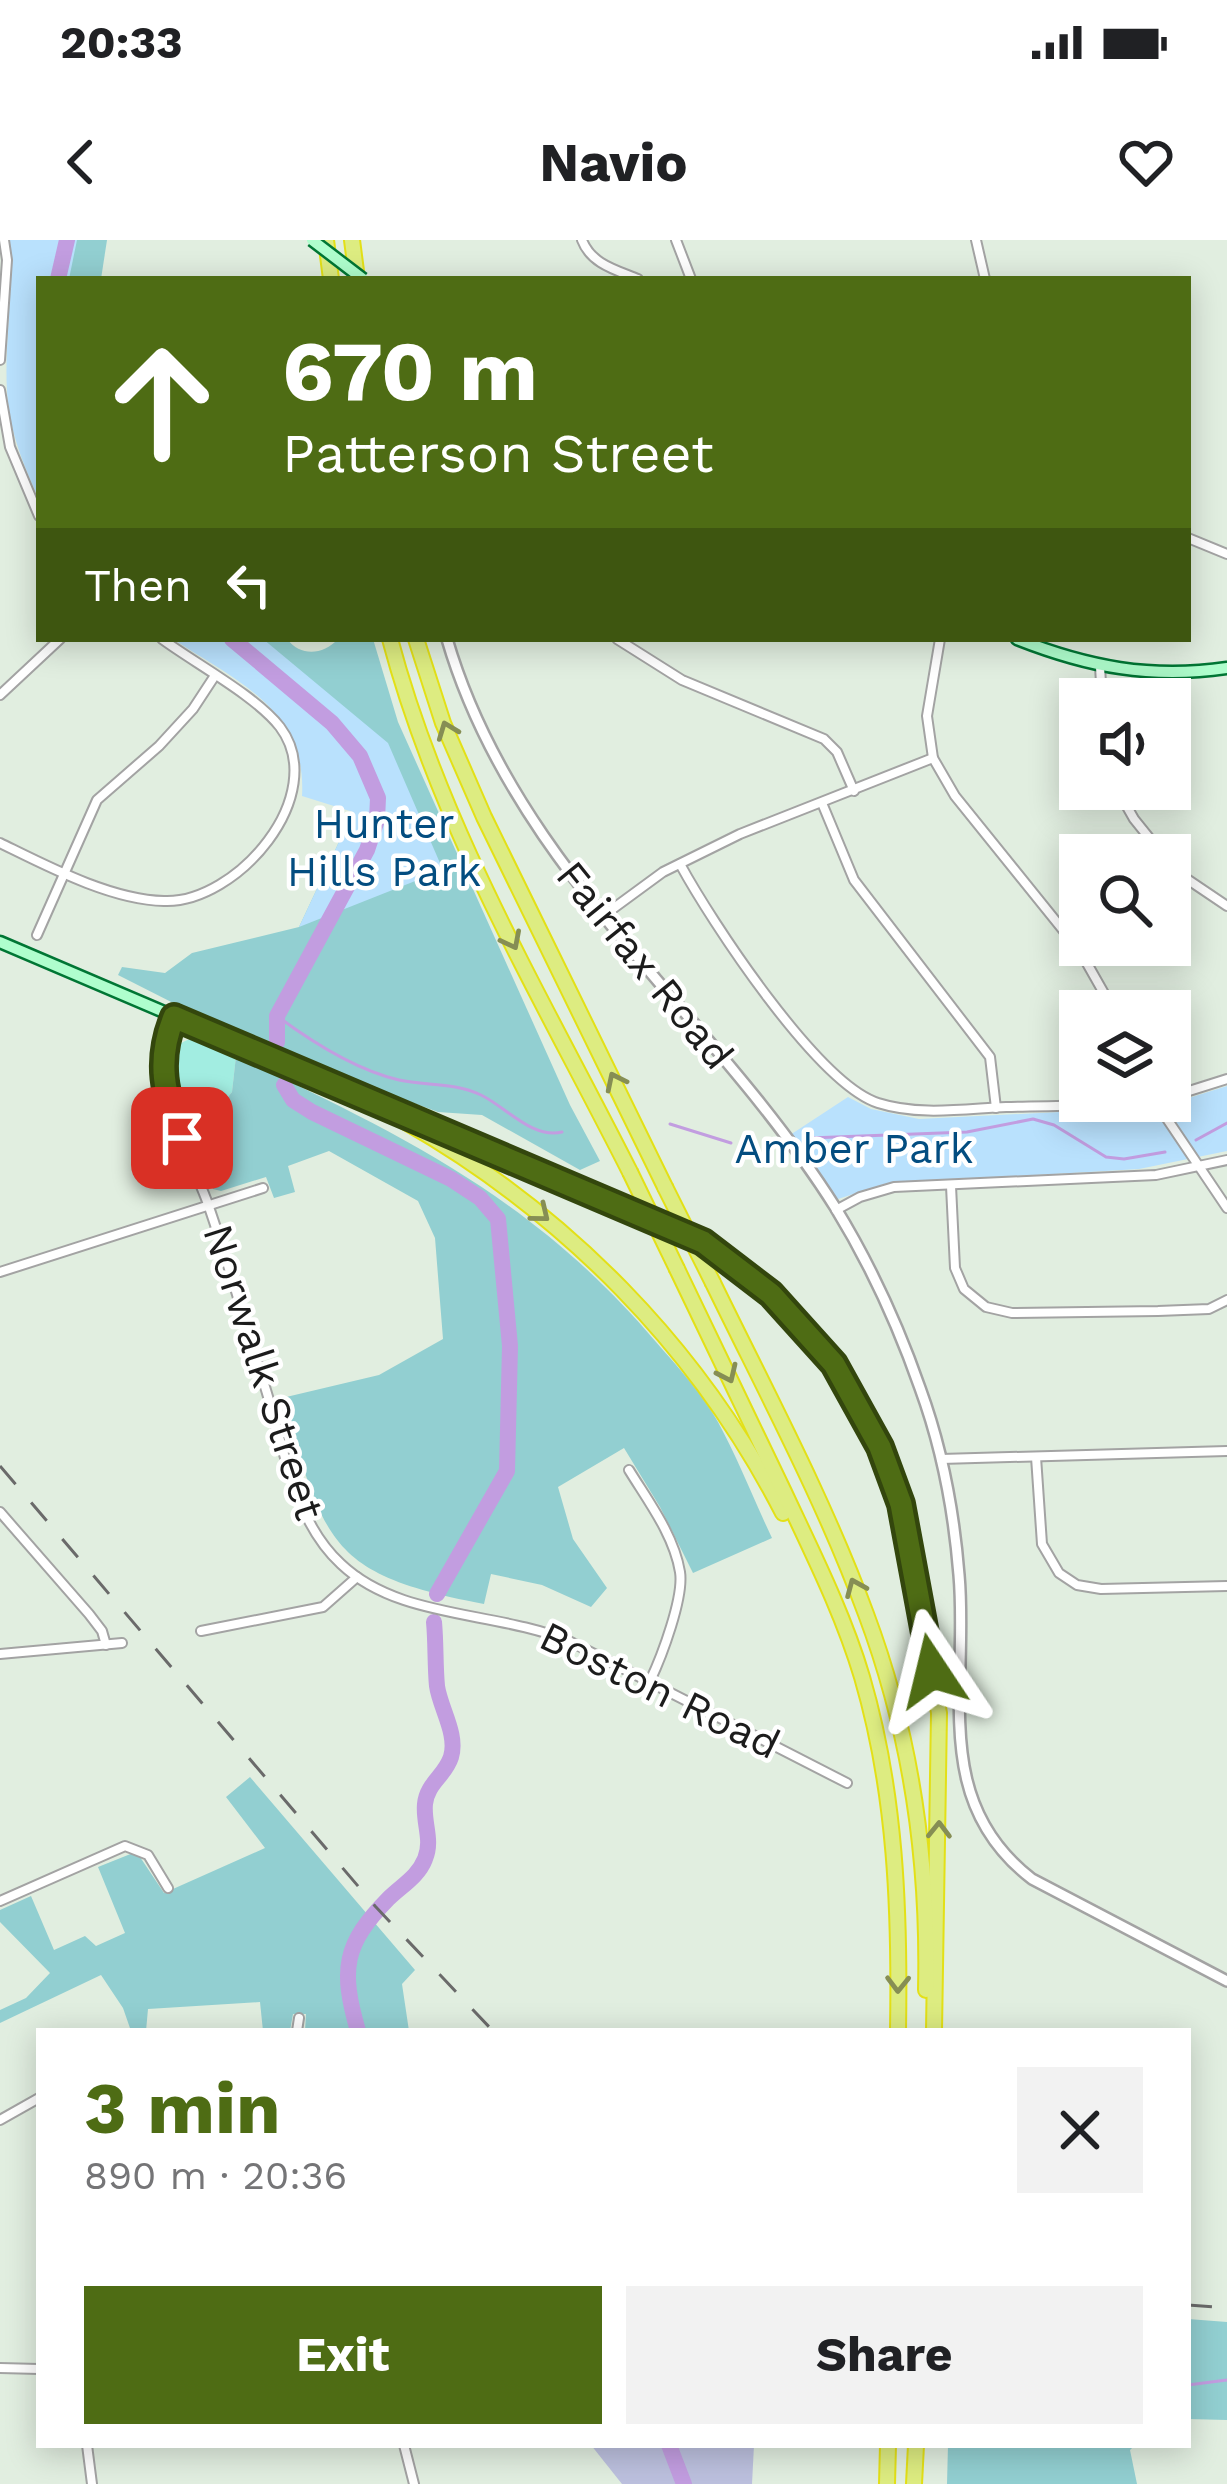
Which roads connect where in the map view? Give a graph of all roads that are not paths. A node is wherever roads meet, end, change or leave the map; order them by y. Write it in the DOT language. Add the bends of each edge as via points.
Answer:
graph roads {
  1 [pos="4,240"];
  2 [pos="312,240"];
  3 [pos="326,240"];
  4 [pos="352,240"];
  5 [pos="583,240"];
  6 [pos="676,240"];
  7 [pos="976,240"];
  8 [pos="331,276"];
  9 [pos="356,276"];
  10 [pos="359,276"];
  11 [pos="631,276"];
  12 [pos="690,276"];
  13 [pos="984,276"];
  14 [pos="2,296"];
  15 [pos="0,360"];
  16 [pos="0,390"];
  17 [pos="5,448"];
  18 [pos="36,510"];
  19 [pos="1191,539"];
  20 [pos="1227,554"];
  21 [pos="57,642"];
  22 [pos="166,642"];
  23 [pos="391,642"];
  24 [pos="417,642"];
  25 [pos="448,642"];
  26 [pos="621,642"];
  27 [pos="939,642"];
  28 [pos="1026,642"];
  29 [pos="1100,668"];
  30 [pos="1227,668"];
  31 [pos="214,677"];
  32 [pos="1101,678"];
  33 [pos="0,695"];
  34 [pos="933,758"];
  35 [pos="854,790"];
  36 [pos="822,803"];
  37 [pos="0,843"];
  38 [pos="680,863"];
  39 [pos="67,873"];
  40 [pos="1191,882"];
  41 [pos="1227,906"];
  42 [pos="602,917"];
  43 [pos="37,934"];
  44 [pos="0,942"];
  45 [pos="1102,990"];
  46 [pos="174,1017"];
  47 [pos="1227,1079"];
  48 [pos="335,1085"];
  49 [pos="1191,1090"];
  50 [pos="1059,1105"];
  51 [pos="997,1108"];
  52 [pos="1168,1122"];
  53 [pos="1227,1160"];
  54 [pos="1198,1168"];
  55 [pos="951,1186"];
  56 [pos="263,1188"];
  57 [pos="208,1203"];
  58 [pos="1227,1208"];
  59 [pos="836,1210"];
  60 [pos="0,1272"];
  61 [pos="1227,1300"];
  62 [pos="1227,1451"];
  63 [pos="1036,1457"];
  64 [pos="941,1460"];
  65 [pos="629,1470"];
  66 [pos="0,1512"];
  67 [pos="357,1577"];
  68 [pos="1227,1586"];
  69 [pos="838,1609"];
  70 [pos="201,1631"];
  71 [pos="122,1643"];
  72 [pos="106,1645"];
  73 [pos="0,1654"];
  74 [pos="650,1681"];
  75 [pos="847,1783"];
  76 [pos="168,1888"];
  77 [pos="0,1901"];
  78 [pos="1227,1981"];
  79 [pos="299,2018"];
  80 [pos="297,2028"];
  81 [pos="898,2028"];
  82 [pos="930,2028"];
  83 [pos="930,2028"];
  84 [pos="36,2100"];
  85 [pos="0,2120"];
  86 [pos="0,2368"];
  87 [pos="36,2369"];
  88 [pos="87,2448"];
  89 [pos="405,2448"];
  90 [pos="887,2448"];
  91 [pos="916,2448"];
  92 [pos="92,2484"];
  93 [pos="414,2484"];
  94 [pos="887,2484"];
  95 [pos="914,2484"];
  1 -- 14 [label="street"];
  2 -- 9 [label="main road, bridge"];
  3 -- 8 [label="highway"];
  4 -- 10 [label="highway"];
  5 -- 11 [label="street" via="600,263"];
  6 -- 12 [label="street"];
  7 -- 13 [label="street"];
  14 -- 15 [label="street"];
  16 -- 17 [label="street"];
  17 -- 18 [label="street"];
  19 -- 20 [label="street"];
  21 -- 33 [label="street"];
  22 -- 31 [label="street"];
  23 -- 69 [label="highway, one-way, bridge" via="458,832"];
  82 -- 24 [label="highway, one-way, bridge" via="914,1797 866,1612 484,817"];
  25 -- 42 [label="street, Fairfax Road" via="502,770"];
  26 -- 35 [label="street" via="682,680 824,740"];
  27 -- 34 [label="street" via="927,716"];
  28 -- 29 [label="main road"];
  29 -- 30 [label="main road" via="1182,675"];
  29 -- 32 [label="street"];
  31 -- 39 [label="street" via="158,746 97,800"];
  31 -- 39 [label="street" via="261,707 290,747 292,794 284,816 243,870 188,900 136,899"];
  34 -- 35 [label="street"];
  34 -- 45 [label="street"];
  35 -- 36 [label="street"];
  36 -- 38 [label="street"];
  36 -- 51 [label="street" via="854,880 990,1057"];
  37 -- 39 [label="street"];
  38 -- 42 [label="street"];
  38 -- 51 [label="street" via="720,934 849,1088 905,1110"];
  39 -- 43 [label="street"];
  40 -- 41 [label="street"];
  42 -- 59 [label="street, Fairfax Road"];
  44 -- 46 [label="main road"];
  46 -- 48 [label="main road"];
  46 -- 57 [label="street, Norwalk Street" via="164,1042 166,1099"];
  47 -- 49 [label="street"];
  48 -- 69 [label="highway, one-way" via="538,1210 637,1302 768,1483"];
  83 -- 48 [label="highway, one-way" via="939,1712 901,1504 834,1364 771,1294 703,1242"];
  50 -- 51 [label="street"];
  52 -- 54 [label="street"];
  53 -- 54 [label="street"];
  54 -- 55 [label="street"];
  54 -- 58 [label="street"];
  55 -- 59 [label="street" via="894,1187"];
  55 -- 61 [label="street" via="955,1268 964,1289 986,1307 1158,1311 1209,1309"];
  56 -- 57 [label="street"];
  57 -- 60 [label="street"];
  57 -- 67 [label="street, Norwalk Street" via="300,1502 328,1552"];
  59 -- 64 [label="street, Fairfax Road" via="894,1319"];
  62 -- 63 [label="street"];
  63 -- 64 [label="street"];
  63 -- 68 [label="street" via="1042,1544 1059,1573 1101,1589"];
  64 -- 78 [label="street, Fairfax Road" via="960,1580 965,1786 983,1828 1032,1879"];
  65 -- 74 [label="street" via="682,1577"];
  66 -- 72 [label="street" via="89,1614"];
  67 -- 70 [label="street" via="323,1607"];
  67 -- 74 [label="street, Boston Road" via="408,1603 538,1628"];
  69 -- 81 [label="highway, one-way" via="886,1789"];
  71 -- 72 [label="street"];
  72 -- 73 [label="street"];
  74 -- 75 [label="street, Boston Road"];
  76 -- 77 [label="street" via="148,1855 125,1846"];
  79 -- 80 [label="street"];
  84 -- 85 [label="street"];
  86 -- 87 [label="street"];
  88 -- 92 [label="street"];
  89 -- 93 [label="street"];
  90 -- 94 [label="highway"];
  91 -- 95 [label="highway"];
}
